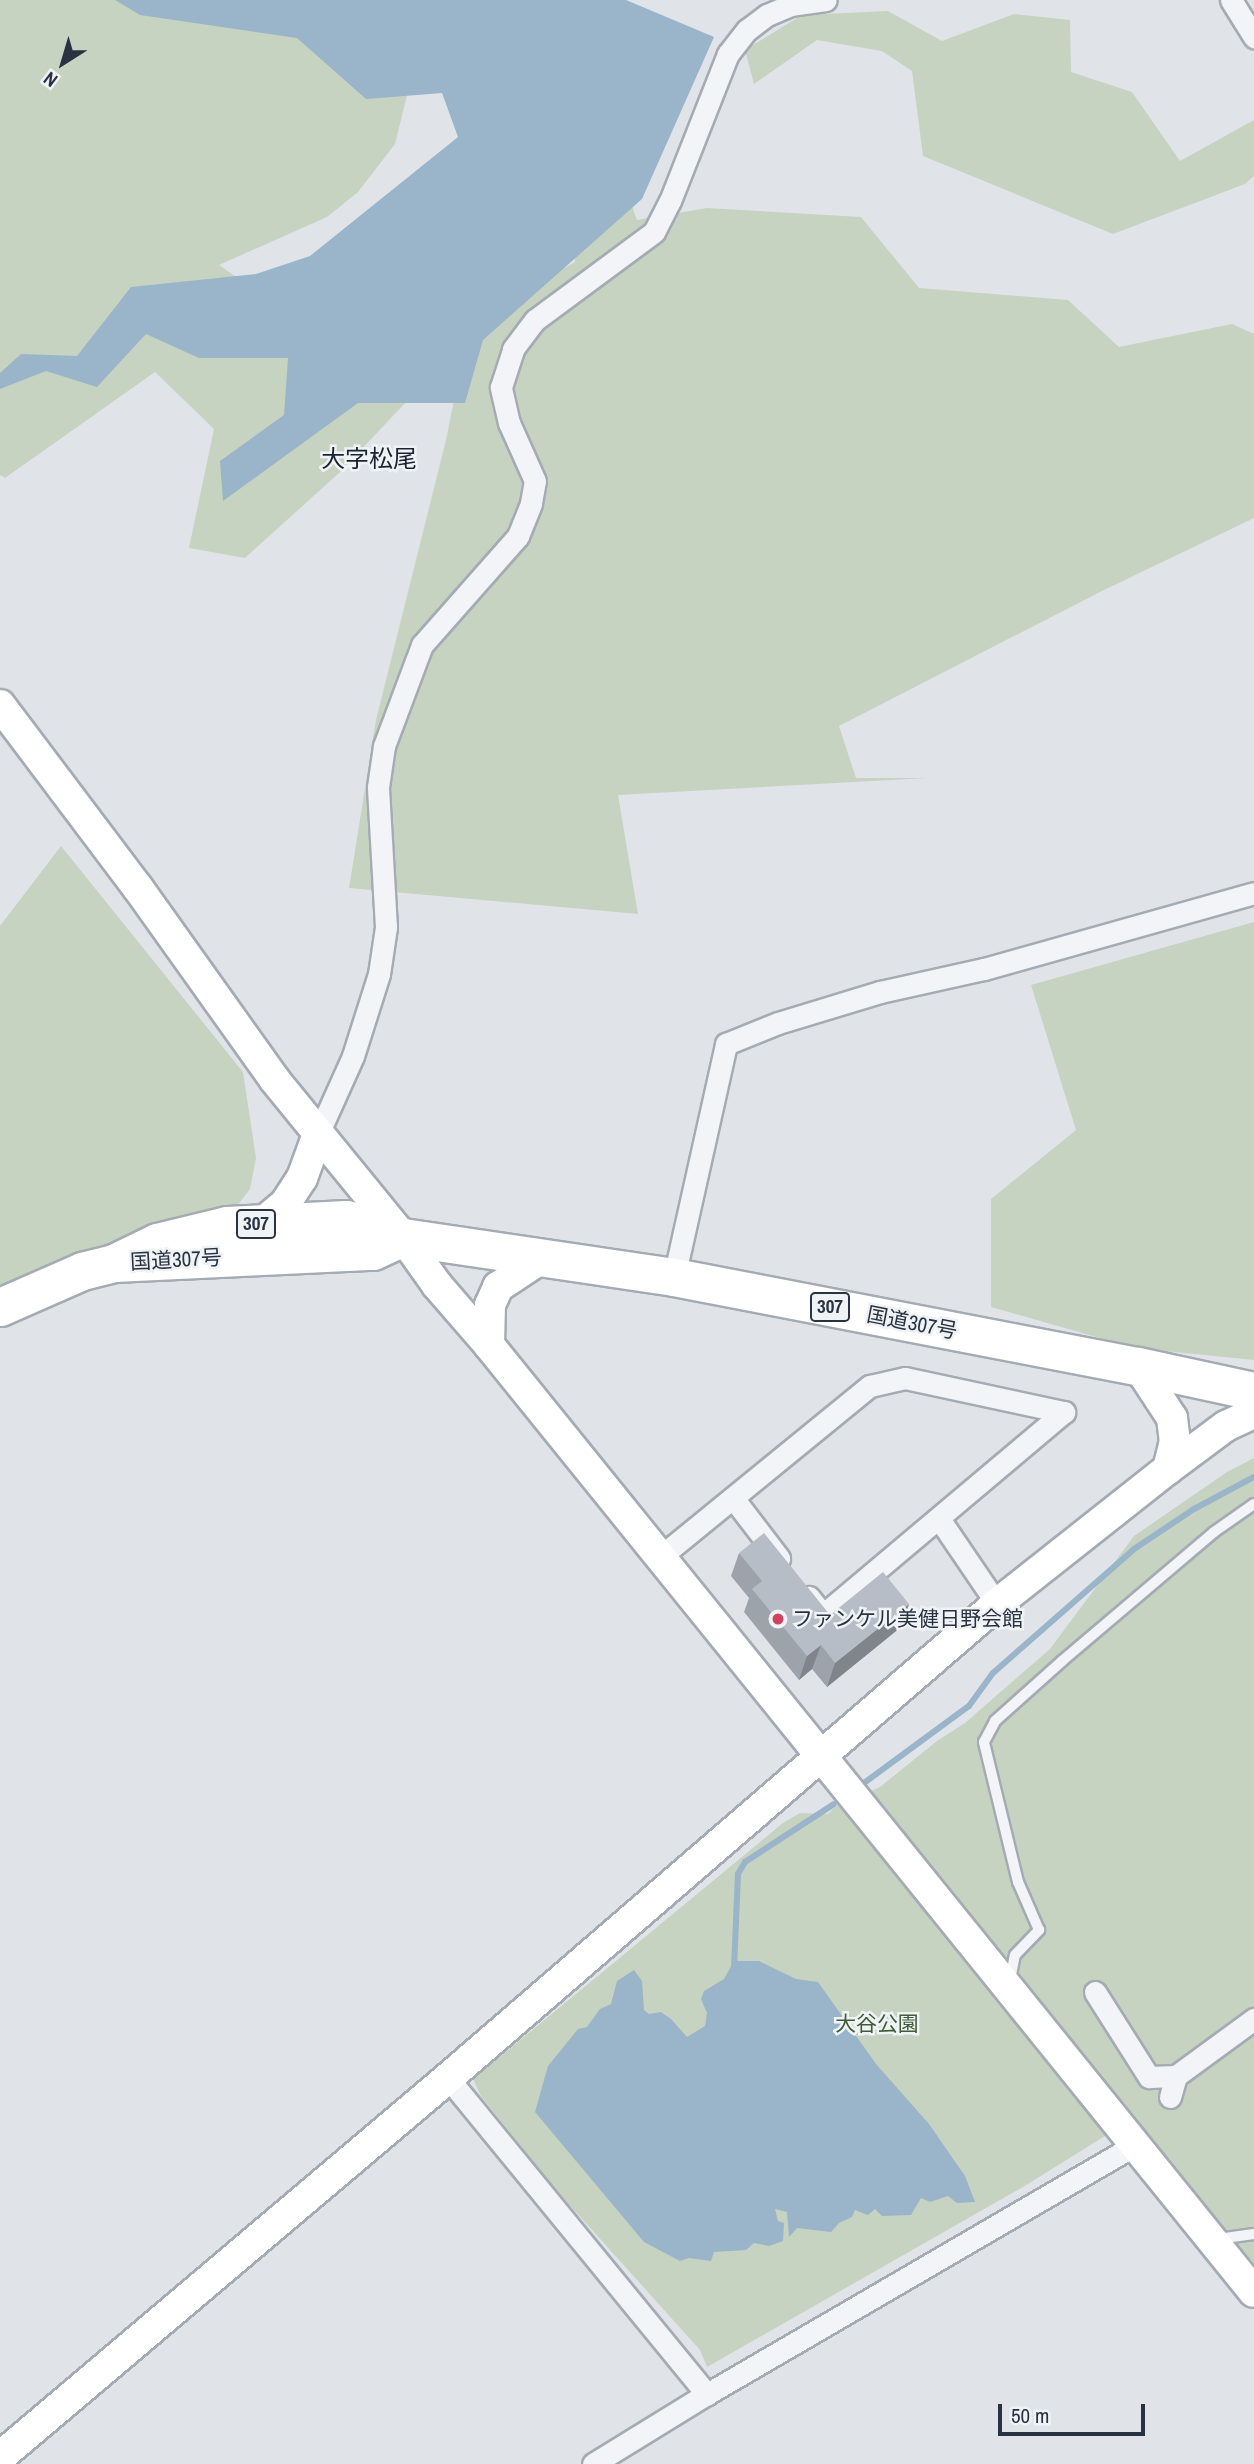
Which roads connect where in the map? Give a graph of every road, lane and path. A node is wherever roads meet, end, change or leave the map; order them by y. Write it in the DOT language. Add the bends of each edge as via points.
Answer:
graph roads {
  1 [pos="826,0"];
  2 [pos="1231,0"];
  3 [pos="1254,37"];
  4 [pos="0,705"];
  5 [pos="1254,893"];
  6 [pos="318,1134"];
  7 [pos="262,1223"];
  8 [pos="403,1237"];
  9 [pos="542,1258"];
  10 [pos="114,1263"];
  11 [pos="674,1277"];
  12 [pos="0,1307"];
  13 [pos="489,1345"];
  14 [pos="1138,1366"];
  15 [pos="1254,1391"];
  16 [pos="1254,1413"];
  17 [pos="1168,1469"];
  18 [pos="733,1498"];
  19 [pos="1254,1504"];
  20 [pos="940,1520"];
  21 [pos="660,1557"];
  22 [pos="997,1604"];
  23 [pos="821,1755"];
  24 [pos="1009,1986"];
  25 [pos="1095,1992"];
  26 [pos="1254,2020"];
  27 [pos="1176,2076"];
  28 [pos="448,2078"];
  29 [pos="1171,2098"];
  30 [pos="1133,2146"];
  31 [pos="1254,2234"];
  32 [pos="1215,2245"];
  33 [pos="1254,2292"];
  34 [pos="707,2394"];
  35 [pos="0,2457"];
  36 [pos="593,2464"];
  1 -- 6 [label="street" via="790,5 747,30 728,54 654,232 535,320 513,349 501,387 509,423 535,481 531,503 518,536 422,645 384,746 378,787 386,927 379,974 353,1056"];
  2 -- 3 [label="street"];
  4 -- 6 [label="street"];
  5 -- 11 [label="street" via="984,970 880,992 726,1044"];
  6 -- 7 [label="street" via="302,1178 285,1204"];
  6 -- 8 [label="street"];
  7 -- 8 [label="highway, 国道307号 / 307" via="346,1219"];
  7 -- 10 [label="highway, 国道307号 / 307" via="227,1225 157,1242"];
  8 -- 9 [label="highway, 国道307号 / 307"];
  8 -- 10 [label="highway, 国道307号 / 307" via="373,1251"];
  8 -- 13 [label="street"];
  9 -- 11 [label="highway, 国道307号 / 307"];
  9 -- 13 [label="street" via="498,1287 490,1305"];
  10 -- 12 [label="highway, 国道307号 / 307" via="82,1271"];
  11 -- 14 [label="highway, 国道307号 / 307"];
  13 -- 21 [label="street"];
  14 -- 15 [label="highway, 国道307号 / 307"];
  14 -- 17 [label="street" via="1172,1418 1175,1441"];
  16 -- 17 [label="street" via="1226,1426"];
  17 -- 22 [label="street"];
  18 -- 20 [label="street" via="823,1615"];
  18 -- 20 [label="street" via="870,1386 905,1378 1064,1412"];
  18 -- 21 [label="street"];
  19 -- 24 [label="lane" via="1205,1539 1052,1669 995,1721 984,1742 1018,1882 1039,1930 1015,1955"];
  20 -- 22 [label="street"];
  21 -- 23 [label="street"];
  22 -- 23 [label="street"];
  23 -- 24 [label="street"];
  23 -- 28 [label="street"];
  24 -- 30 [label="street"];
  25 -- 27 [label="street" via="1149,2077"];
  26 -- 27 [label="street"];
  27 -- 29 [label="street"];
  28 -- 34 [label="street"];
  28 -- 35 [label="street"];
  30 -- 32 [label="street"];
  30 -- 34 [label="street"];
  31 -- 32 [label="lane" via="1225,2238"];
  32 -- 33 [label="street"];
  34 -- 36 [label="street"];
}
